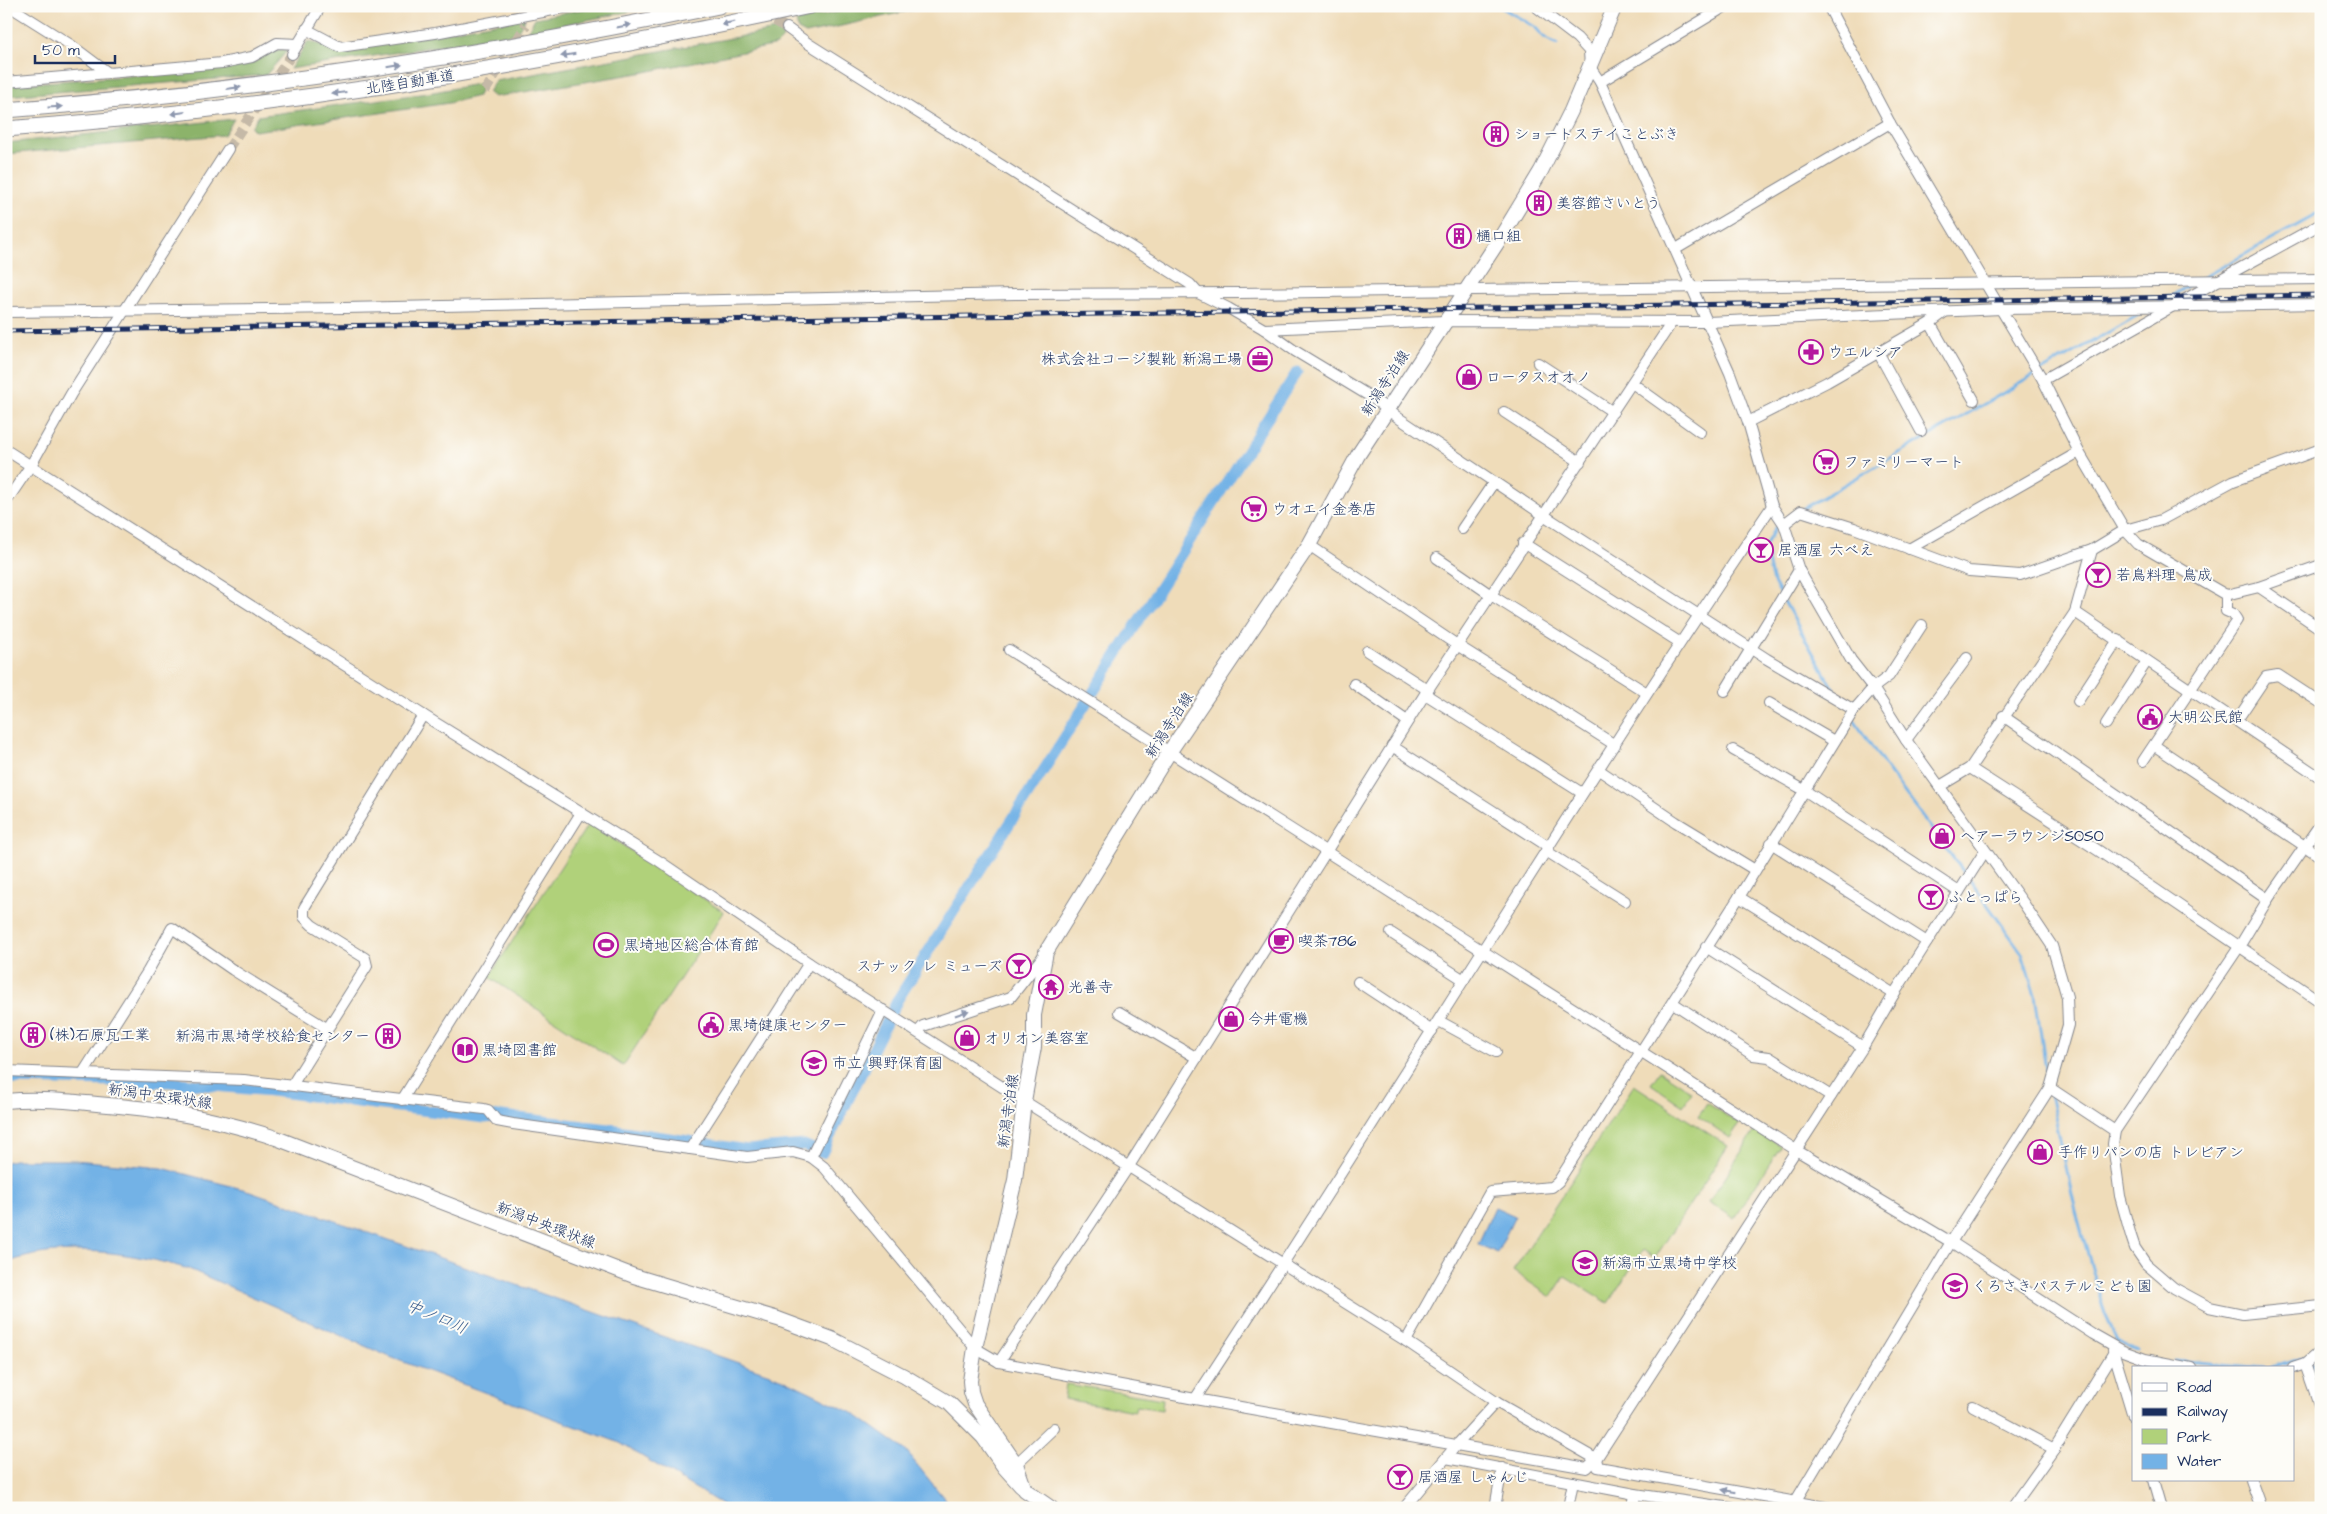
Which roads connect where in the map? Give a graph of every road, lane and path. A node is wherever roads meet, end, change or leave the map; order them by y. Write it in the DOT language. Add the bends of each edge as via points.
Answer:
graph roads {
  1 [pos="9,6"];
  2 [pos="321,6"];
  3 [pos="574,6"];
  4 [pos="719,6"];
  5 [pos="810,6"];
  6 [pos="1535,6"];
  7 [pos="1615,6"];
  8 [pos="1726,6"];
  9 [pos="1828,6"];
  10 [pos="787,28"];
  11 [pos="306,29"];
  12 [pos="298,44"];
  13 [pos="292,54"];
  14 [pos="1590,67"];
  15 [pos="107,72"];
  16 [pos="6,82"];
  17 [pos="1600,82"];
  18 [pos="6,110"];
  19 [pos="1890,123"];
  20 [pos="6,129"];
  21 [pos="228,149"];
  22 [pos="2321,224"];
  23 [pos="1676,249"];
  24 [pos="2321,279"];
  25 [pos="2217,281"];
  26 [pos="1986,284"];
  27 [pos="1693,286"];
  28 [pos="1467,289"];
  29 [pos="1198,293"];
  30 [pos="2321,304"];
  31 [pos="2170,308"];
  32 [pos="2001,309"];
  33 [pos="127,310"];
  34 [pos="1946,311"];
  35 [pos="6,312"];
  36 [pos="1445,322"];
  37 [pos="1672,322"];
  38 [pos="1707,322"];
  39 [pos="1930,323"];
  40 [pos="1264,329"];
  41 [pos="1878,352"];
  42 [pos="1538,363"];
  43 [pos="2043,380"];
  44 [pos="1632,383"];
  45 [pos="1974,400"];
  46 [pos="1388,408"];
  47 [pos="1504,412"];
  48 [pos="1613,412"];
  49 [pos="1748,422"];
  50 [pos="1921,430"];
  51 [pos="1700,432"];
  52 [pos="2321,449"];
  53 [pos="6,450"];
  54 [pos="2079,452"];
  55 [pos="1580,462"];
  56 [pos="31,465"];
  57 [pos="1494,482"];
  58 [pos="6,502"];
  59 [pos="1772,506"];
  60 [pos="1545,516"];
  61 [pos="1784,524"];
  62 [pos="1462,529"];
  63 [pos="2125,530"];
  64 [pos="1523,543"];
  65 [pos="1308,545"];
  66 [pos="1909,549"];
  67 [pos="2092,550"];
  68 [pos="1437,558"];
  69 [pos="2321,565"];
  70 [pos="1799,570"];
  71 [pos="2259,587"];
  72 [pos="1491,595"];
  73 [pos="2226,595"];
  74 [pos="2075,612"];
  75 [pos="1698,614"];
  76 [pos="1922,625"];
  77 [pos="2321,629"];
  78 [pos="2118,640"];
  79 [pos="1679,642"];
  80 [pos="1456,645"];
  81 [pos="1752,648"];
  82 [pos="1009,650"];
  83 [pos="1366,651"];
  84 [pos="1967,658"];
  85 [pos="2148,661"];
  86 [pos="1354,684"];
  87 [pos="1873,688"];
  88 [pos="2189,689"];
  89 [pos="1725,691"];
  90 [pos="1426,692"];
  91 [pos="1647,693"];
  92 [pos="2078,701"];
  93 [pos="1769,703"];
  94 [pos="2321,703"];
  95 [pos="1854,710"];
  96 [pos="423,715"];
  97 [pos="2003,716"];
  98 [pos="2237,720"];
  99 [pos="1407,722"];
  100 [pos="2106,724"];
  101 [pos="1906,740"];
  102 [pos="1834,741"];
  103 [pos="1615,745"];
  104 [pos="1392,746"];
  105 [pos="2155,746"];
  106 [pos="1733,750"];
  107 [pos="1170,751"];
  108 [pos="2143,761"];
  109 [pos="1970,768"];
  110 [pos="1599,770"];
  111 [pos="2321,778"];
  112 [pos="1940,786"];
  113 [pos="1804,790"];
  114 [pos="1582,793"];
  115 [pos="580,813"];
  116 [pos="2321,824"];
  117 [pos="1771,843"];
  118 [pos="2306,847"];
  119 [pos="1547,849"];
  120 [pos="1325,851"];
  121 [pos="1985,851"];
  122 [pos="2321,857"];
  123 [pos="1755,870"];
  124 [pos="1959,892"];
  125 [pos="1739,897"];
  126 [pos="2268,899"];
  127 [pos="1626,901"];
  128 [pos="1391,933"];
  129 [pos="1927,942"];
  130 [pos="1706,947"];
  131 [pos="2239,947"];
  132 [pos="1481,950"];
  133 [pos="1046,952"];
  134 [pos="810,963"];
  135 [pos="1464,980"];
  136 [pos="1358,982"];
  137 [pos="1894,994"];
  138 [pos="1673,1002"];
  139 [pos="2321,1002"];
  140 [pos="883,1010"];
  141 [pos="1119,1012"];
  142 [pos="1439,1021"];
  143 [pos="328,1029"];
  144 [pos="1432,1031"];
  145 [pos="918,1032"];
  146 [pos="1863,1047"];
  147 [pos="1641,1051"];
  148 [pos="1496,1052"];
  149 [pos="1197,1058"];
  150 [pos="6,1071"];
  151 [pos="83,1073"];
  152 [pos="292,1085"];
  153 [pos="2050,1088"];
  154 [pos="1831,1096"];
  155 [pos="402,1100"];
  156 [pos="6,1101"];
  157 [pos="1024,1101"];
  158 [pos="2115,1130"];
  159 [pos="690,1149"];
  160 [pos="1796,1150"];
  161 [pos="811,1157"];
  162 [pos="1129,1166"];
  163 [pos="1951,1242"];
  164 [pos="1284,1263"];
  165 [pos="2321,1306"];
  166 [pos="1406,1341"];
  167 [pos="975,1348"];
  168 [pos="2112,1348"];
  169 [pos="2321,1350"];
  170 [pos="1000,1362"];
  171 [pos="2305,1364"];
  172 [pos="2178,1366"];
  173 [pos="2294,1368"];
  174 [pos="1194,1400"];
  175 [pos="1496,1402"];
  176 [pos="1973,1406"];
  177 [pos="2321,1410"];
  178 [pos="2132,1413"];
  179 [pos="1054,1428"];
  180 [pos="1459,1444"];
  181 [pos="2054,1449"];
  182 [pos="1446,1458"];
  183 [pos="1596,1459"];
  184 [pos="1016,1464"];
  185 [pos="1502,1468"];
  186 [pos="1573,1482"];
  187 [pos="2154,1482"];
  188 [pos="2252,1482"];
  189 [pos="1025,1490"];
  190 [pos="1635,1494"];
  191 [pos="1037,1504"];
  192 [pos="1793,1504"];
  193 [pos="1696,1506"];
  194 [pos="1051,1508"];
  195 [pos="1404,1508"];
  196 [pos="1495,1508"];
  197 [pos="1568,1508"];
  198 [pos="1633,1508"];
  199 [pos="1732,1508"];
  200 [pos="1831,1508"];
  201 [pos="2012,1508"];
  202 [pos="2161,1508"];
  203 [pos="2261,1508"];
  1 -- 15 [label="street"];
  2 -- 11 [label="street"];
  3 -- 11 [label="street" via="435,33 340,46"];
  18 -- 4 [label="highway, 北陸自動車道, one-way" via="164,97 387,68"];
  5 -- 20 [label="highway, 北陸自動車道, one-way" via="597,49 384,86 195,111"];
  6 -- 14 [label="street" via="1589,51"];
  7 -- 14 [label="main road, 新潟寺泊線"];
  8 -- 17 [label="street"];
  9 -- 19 [label="street"];
  10 -- 29 [label="street" via="1190,284"];
  11 -- 12 [label="street"];
  12 -- 13 [label="street"];
  12 -- 15 [label="street" via="277,43 252,57 222,63"];
  14 -- 17 [label="street"];
  14 -- 28 [label="main road, 新潟寺泊線" via="1541,172"];
  15 -- 16 [label="street"];
  17 -- 23 [label="street"];
  19 -- 23 [label="street"];
  19 -- 26 [label="street"];
  21 -- 33 [label="street"];
  22 -- 25 [label="street"];
  23 -- 27 [label="street"];
  24 -- 25 [label="street"];
  25 -- 26 [label="street"];
  25 -- 31 [label="street"];
  26 -- 27 [label="street"];
  26 -- 32 [label="street"];
  27 -- 28 [label="street"];
  27 -- 38 [label="street"];
  28 -- 29 [label="street"];
  28 -- 36 [label="main road, 新潟寺泊線"];
  29 -- 33 [label="street"];
  29 -- 40 [label="street"];
  30 -- 31 [label="street"];
  31 -- 32 [label="street"];
  31 -- 43 [label="street"];
  32 -- 34 [label="street"];
  32 -- 43 [label="street"];
  33 -- 35 [label="street"];
  33 -- 56 [label="street" via="71,394"];
  34 -- 38 [label="street"];
  34 -- 39 [label="street"];
  36 -- 37 [label="street"];
  36 -- 40 [label="street"];
  36 -- 46 [label="main road, 新潟寺泊線"];
  37 -- 38 [label="street"];
  37 -- 44 [label="street"];
  38 -- 49 [label="street"];
  39 -- 41 [label="street"];
  39 -- 45 [label="street"];
  40 -- 46 [label="street"];
  41 -- 49 [label="street"];
  41 -- 50 [label="street"];
  42 -- 48 [label="street"];
  43 -- 54 [label="street"];
  44 -- 48 [label="street"];
  44 -- 51 [label="street"];
  46 -- 57 [label="street"];
  46 -- 65 [label="main road, 新潟寺泊線"];
  47 -- 55 [label="street"];
  48 -- 55 [label="street"];
  49 -- 59 [label="street"];
  52 -- 63 [label="street" via="2233,481 2161,520"];
  53 -- 56 [label="street"];
  54 -- 63 [label="street"];
  54 -- 66 [label="street"];
  55 -- 60 [label="street"];
  56 -- 58 [label="street"];
  56 -- 96 [label="street"];
  57 -- 60 [label="street"];
  57 -- 62 [label="street"];
  59 -- 61 [label="street"];
  59 -- 75 [label="street"];
  60 -- 64 [label="street"];
  60 -- 75 [label="street"];
  61 -- 66 [label="street" via="1801,511"];
  61 -- 70 [label="street"];
  63 -- 67 [label="street"];
  63 -- 73 [label="street" via="2138,544"];
  64 -- 72 [label="street"];
  64 -- 79 [label="street"];
  65 -- 80 [label="street"];
  65 -- 107 [label="main road, 新潟寺泊線"];
  66 -- 67 [label="street" via="1968,571 2020,575"];
  67 -- 74 [label="street"];
  68 -- 72 [label="street"];
  69 -- 71 [label="street"];
  70 -- 81 [label="street"];
  70 -- 87 [label="street" via="1851,660"];
  71 -- 73 [label="street"];
  71 -- 77 [label="street"];
  72 -- 80 [label="street"];
  72 -- 91 [label="street"];
  73 -- 88 [label="street" via="2226,611 2236,620"];
  74 -- 78 [label="street"];
  74 -- 97 [label="street"];
  75 -- 79 [label="street"];
  75 -- 81 [label="street"];
  76 -- 87 [label="street" via="1890,676"];
  78 -- 85 [label="street"];
  78 -- 92 [label="street"];
  79 -- 91 [label="street"];
  80 -- 90 [label="street"];
  80 -- 103 [label="street"];
  81 -- 89 [label="street"];
  81 -- 95 [label="street"];
  82 -- 107 [label="street"];
  83 -- 90 [label="street"];
  84 -- 101 [label="street"];
  85 -- 88 [label="street"];
  85 -- 100 [label="street"];
  86 -- 99 [label="street"];
  87 -- 95 [label="street"];
  87 -- 101 [label="street"];
  88 -- 98 [label="street"];
  88 -- 105 [label="street"];
  90 -- 99 [label="street"];
  90 -- 114 [label="street"];
  91 -- 103 [label="street"];
  93 -- 102 [label="street"];
  94 -- 98 [label="street" via="2278,675 2266,677"];
  95 -- 102 [label="street"];
  96 -- 115 [label="street"];
  96 -- 143 [label="street" via="304,908 304,917 312,925 365,958 367,966"];
  97 -- 109 [label="street"];
  97 -- 126 [label="street"];
  98 -- 111 [label="street"];
  99 -- 104 [label="street"];
  101 -- 112 [label="street"];
  102 -- 113 [label="street"];
  103 -- 110 [label="street"];
  104 -- 119 [label="street"];
  104 -- 120 [label="street"];
  105 -- 108 [label="street"];
  105 -- 118 [label="street"];
  106 -- 113 [label="street"];
  107 -- 120 [label="street"];
  107 -- 133 [label="main road, 新潟寺泊線"];
  109 -- 112 [label="street"];
  109 -- 131 [label="street"];
  110 -- 114 [label="street"];
  110 -- 123 [label="street"];
  112 -- 121 [label="street"];
  113 -- 117 [label="street"];
  113 -- 124 [label="street"];
  114 -- 119 [label="street"];
  115 -- 134 [label="street" via="659,861"];
  115 -- 155 [label="street"];
  116 -- 118 [label="street"];
  117 -- 123 [label="street"];
  117 -- 129 [label="street"];
  118 -- 122 [label="street"];
  118 -- 126 [label="street"];
  119 -- 127 [label="street"];
  119 -- 132 [label="street"];
  120 -- 132 [label="street"];
  120 -- 149 [label="street"];
  121 -- 124 [label="street"];
  121 -- 153 [label="street" via="2052,946 2065,984 2068,1025"];
  123 -- 125 [label="street"];
  124 -- 129 [label="street"];
  125 -- 130 [label="street"];
  125 -- 137 [label="street"];
  126 -- 131 [label="street"];
  128 -- 135 [label="street"];
  129 -- 137 [label="street"];
  130 -- 138 [label="street"];
  130 -- 146 [label="street"];
  131 -- 139 [label="street"];
  131 -- 158 [label="street"];
  132 -- 135 [label="street"];
  132 -- 147 [label="street"];
  145 -- 133 [label="street, one-way" via="923,1026 1011,997"];
  133 -- 157 [label="main road, 新潟寺泊線" via="1034,1015 1034,1047"];
  134 -- 140 [label="street"];
  134 -- 159 [label="street"];
  135 -- 142 [label="street"];
  136 -- 144 [label="street"];
  137 -- 146 [label="street"];
  138 -- 147 [label="street"];
  138 -- 154 [label="street" via="1753,1055 1769,1057"];
  140 -- 145 [label="street"];
  140 -- 161 [label="street"];
  141 -- 149 [label="street"];
  142 -- 144 [label="street"];
  142 -- 148 [label="street"];
  143 -- 151 [label="street" via="172,928"];
  143 -- 152 [label="street"];
  144 -- 164 [label="street"];
  145 -- 157 [label="street"];
  146 -- 154 [label="street"];
  147 -- 160 [label="street"];
  147 -- 166 [label="street" via="1558,1182 1552,1187 1490,1192"];
  149 -- 162 [label="street"];
  150 -- 151 [label="street"];
  151 -- 152 [label="street"];
  152 -- 155 [label="street"];
  153 -- 158 [label="street"];
  153 -- 163 [label="street"];
  154 -- 160 [label="street"];
  155 -- 159 [label="street" via="488,1110 497,1121 513,1124"];
  156 -- 189 [label="main road, 新潟中央環状線" via="126,1106 183,1113 243,1127 634,1276 778,1318 904,1376 949,1403 983,1437"];
  157 -- 162 [label="street"];
  157 -- 167 [label="main road, 新潟寺泊線" via="1015,1180"];
  158 -- 165 [label="street" via="2113,1144 2125,1222 2146,1264 2174,1288 2209,1307 2243,1314"];
  159 -- 161 [label="street" via="747,1157 793,1152"];
  160 -- 163 [label="street"];
  160 -- 183 [label="street"];
  161 -- 167 [label="street" via="824,1167"];
  162 -- 164 [label="street"];
  162 -- 170 [label="street"];
  163 -- 168 [label="street"];
  163 -- 192 [label="street"];
  164 -- 166 [label="street"];
  164 -- 174 [label="street"];
  166 -- 175 [label="street"];
  167 -- 170 [label="street"];
  167 -- 184 [label="main road, 新潟寺泊線" via="971,1392 981,1414"];
  168 -- 172 [label="street"];
  168 -- 178 [label="street"];
  168 -- 181 [label="street"];
  169 -- 171 [label="street"];
  170 -- 174 [label="street"];
  171 -- 173 [label="street"];
  171 -- 177 [label="street"];
  174 -- 180 [label="street"];
  175 -- 180 [label="street"];
  175 -- 183 [label="street"];
  176 -- 181 [label="street"];
  179 -- 184 [label="street"];
  180 -- 182 [label="street"];
  180 -- 183 [label="street" via="1587,1468"];
  181 -- 201 [label="street"];
  182 -- 185 [label="street"];
  182 -- 195 [label="street"];
  192 -- 183 [label="street, one-way" via="1598,1467"];
  184 -- 189 [label="main road, 新潟寺泊線"];
  185 -- 186 [label="street"];
  185 -- 196 [label="street"];
  186 -- 190 [label="street"];
  186 -- 197 [label="street"];
  187 -- 202 [label="street"];
  188 -- 203 [label="street"];
  189 -- 191 [label="main road"];
  190 -- 193 [label="street"];
  190 -- 198 [label="street"];
  191 -- 194 [label="main road"];
  192 -- 200 [label="street"];
  193 -- 199 [label="street"];
}
